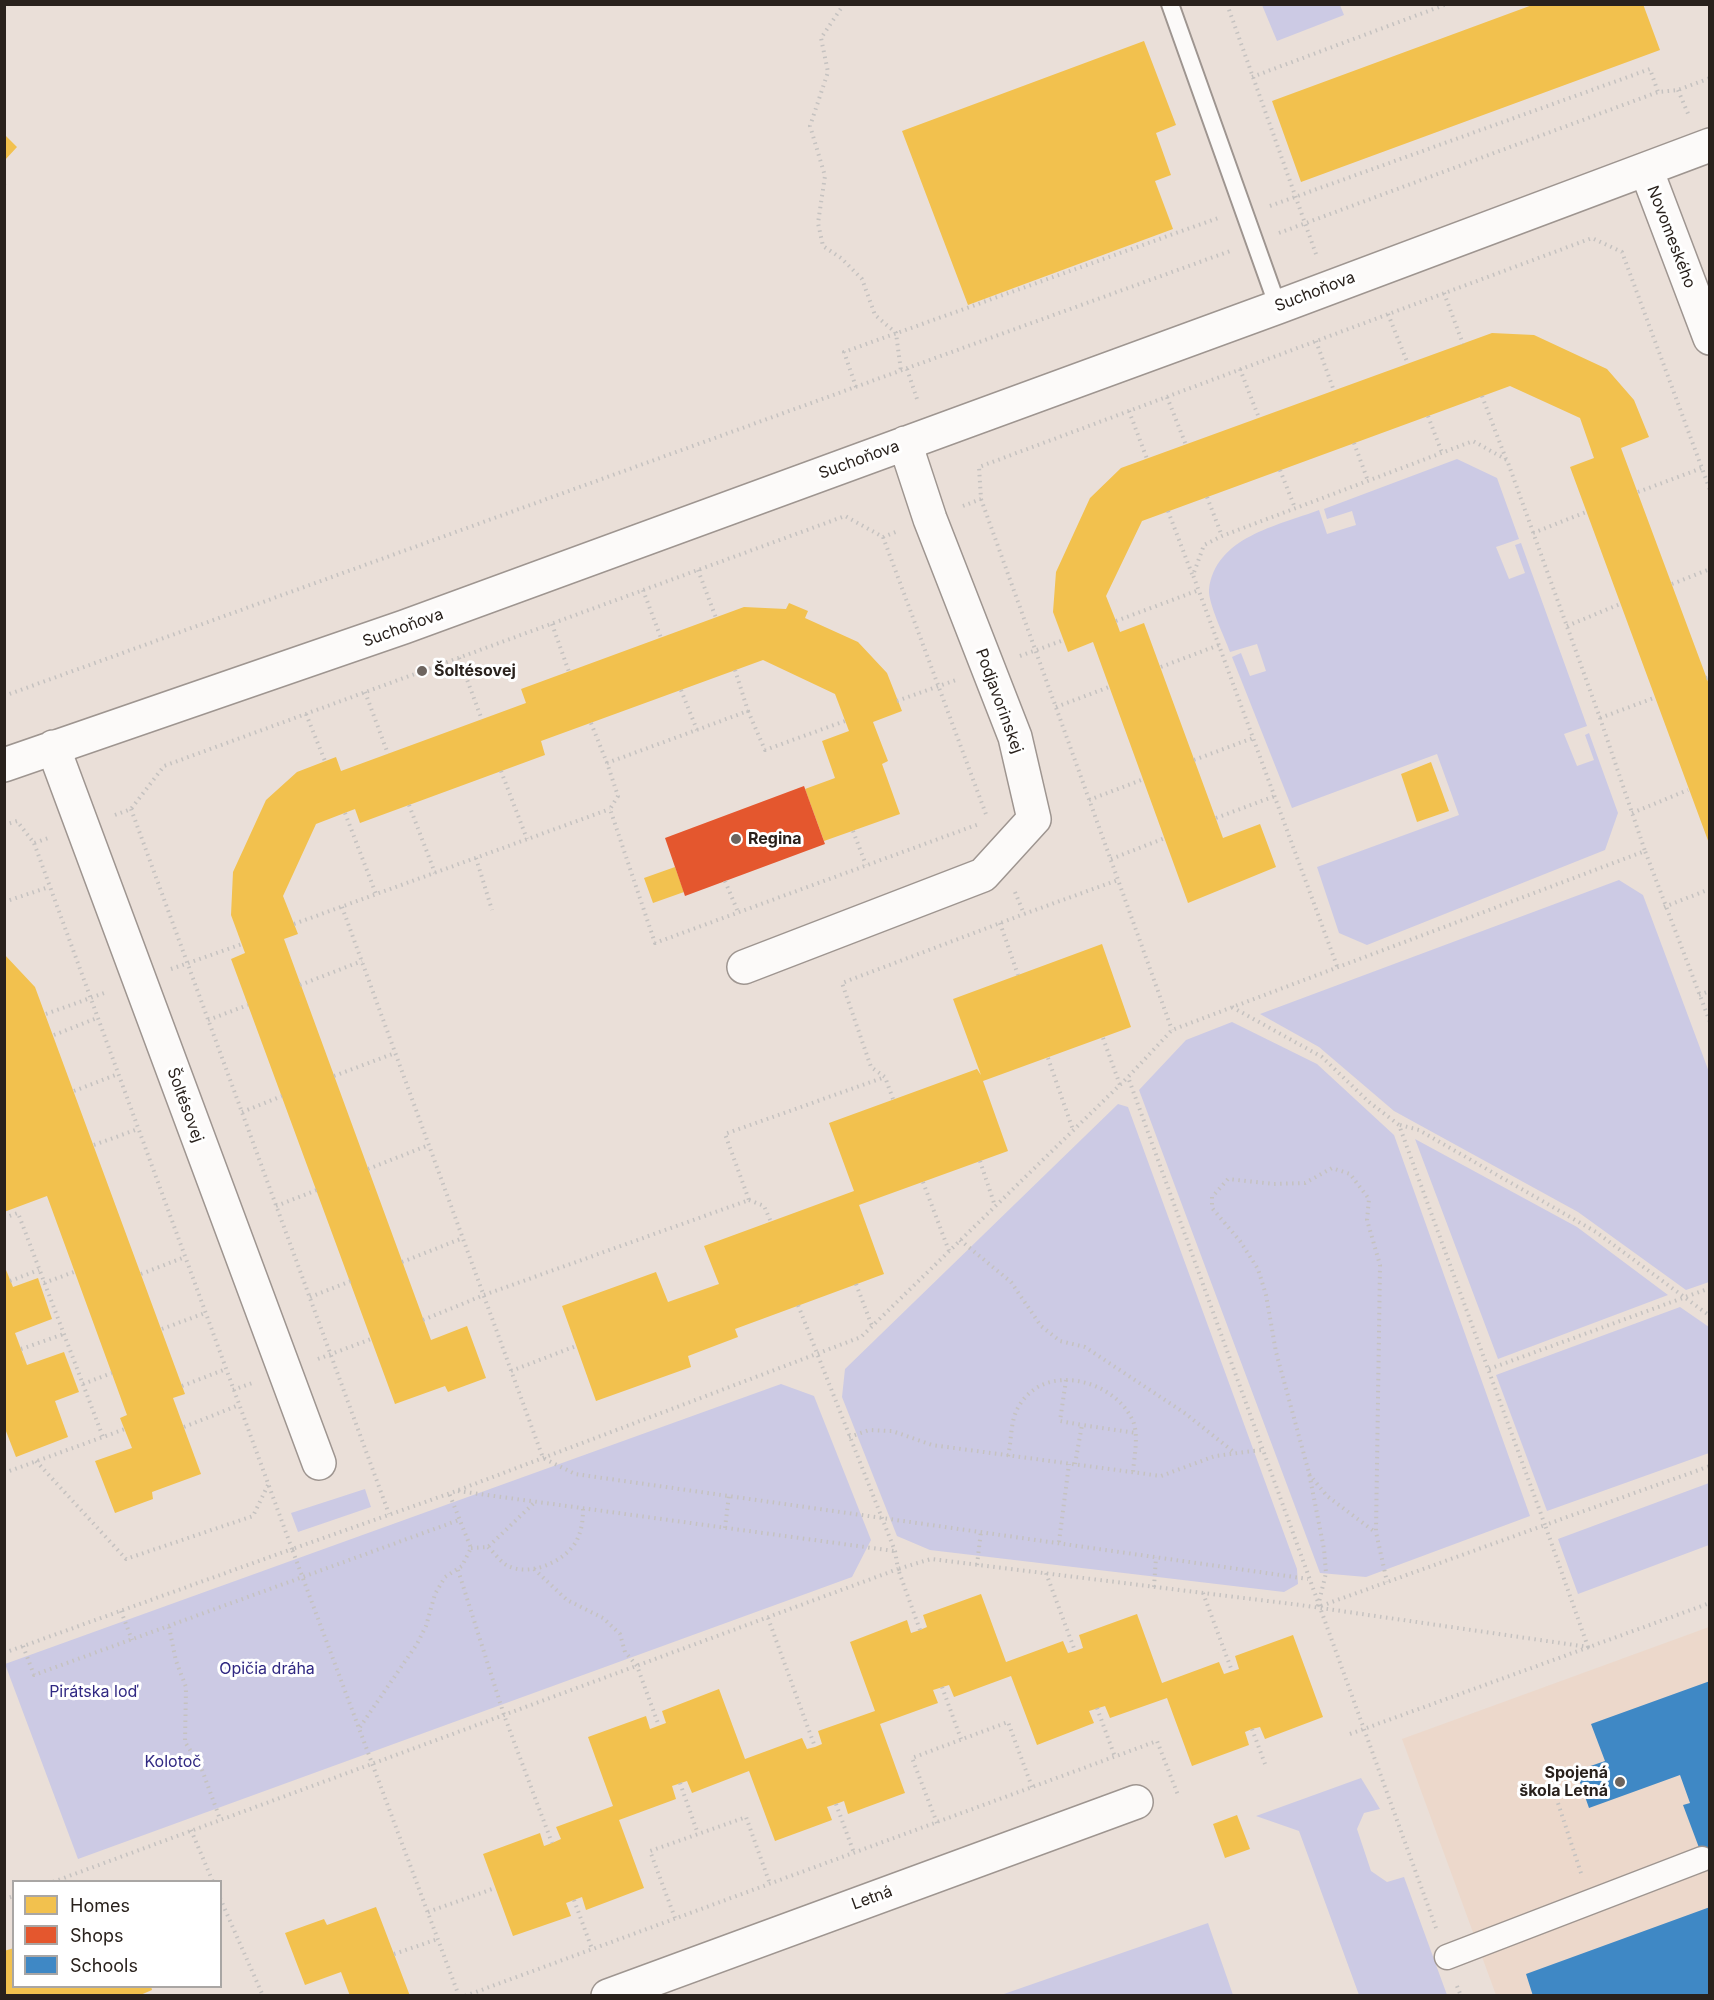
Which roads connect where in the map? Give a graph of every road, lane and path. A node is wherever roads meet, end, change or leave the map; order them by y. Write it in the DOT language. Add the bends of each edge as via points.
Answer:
graph roads {
  1 [pos="844,4"];
  2 [pos="1170,4"];
  3 [pos="1227,4"];
  4 [pos="1448,4"];
  5 [pos="1252,76"];
  6 [pos="1710,78"];
  7 [pos="1710,145"];
  8 [pos="1646,169"];
  9 [pos="1304,222"];
  10 [pos="1256,242"];
  11 [pos="1328,287"];
  12 [pos="1444,293"];
  13 [pos="1278,307"];
  14 [pos="1388,314"];
  15 [pos="1345,330"];
  16 [pos="1710,338"];
  17 [pos="1316,341"];
  18 [pos="1463,344"];
  19 [pos="1408,364"];
  20 [pos="1240,369"];
  21 [pos="901,371"];
  22 [pos="1334,391"];
  23 [pos="1482,396"];
  24 [pos="1167,397"];
  25 [pos="1129,411"];
  26 [pos="1428,416"];
  27 [pos="1259,418"];
  28 [pos="906,443"];
  29 [pos="1354,443"];
  30 [pos="1186,445"];
  31 [pos="1442,453"];
  32 [pos="1148,459"];
  33 [pos="1507,460"];
  34 [pos="1702,468"];
  35 [pos="1280,470"];
  36 [pos="1368,481"];
  37 [pos="1638,492"];
  38 [pos="1207,497"];
  39 [pos="981,500"];
  40 [pos="1295,508"];
  41 [pos="1168,511"];
  42 [pos="1586,512"];
  43 [pos="1533,532"];
  44 [pos="1222,536"];
  45 [pos="883,537"];
  46 [pos="1710,569"];
  47 [pos="698,570"];
  48 [pos="1193,575"];
  49 [pos="1672,584"];
  50 [pos="643,590"];
  51 [pos="1199,590"];
  52 [pos="1620,604"];
  53 [pos="716,618"];
  54 [pos="1116,621"];
  55 [pos="552,624"];
  56 [pos="1567,626"];
  57 [pos="661,638"];
  58 [pos="1219,645"];
  59 [pos="459,658"];
  60 [pos="1161,667"];
  61 [pos="735,670"];
  62 [pos="569,672"];
  63 [pos="1109,687"];
  64 [pos="681,690"];
  65 [pos="365,692"];
  66 [pos="4,696"];
  67 [pos="1654,698"];
  68 [pos="1056,707"];
  69 [pos="748,711"];
  70 [pos="306,714"];
  71 [pos="1600,718"];
  72 [pos="482,720"];
  73 [pos="845,721"];
  74 [pos="591,723"];
  75 [pos="696,730"];
  76 [pos="1252,738"];
  77 [pos="53,747"];
  78 [pos="388,754"];
  79 [pos="1194,760"];
  80 [pos="325,761"];
  81 [pos="606,763"];
  82 [pos="4,765"];
  83 [pos="501,771"];
  84 [pos="1144,779"];
  85 [pos="1688,790"];
  86 [pos="1275,796"];
  87 [pos="1089,800"];
  88 [pos="409,805"];
  89 [pos="131,809"];
  90 [pos="610,809"];
  91 [pos="345,813"];
  92 [pos="1632,813"];
  93 [pos="1216,818"];
  94 [pos="853,831"];
  95 [pos="1165,838"];
  96 [pos="527,839"];
  97 [pos="34,843"];
  98 [pos="1645,851"];
  99 [pos="1001,855"];
  100 [pos="476,858"];
  101 [pos="1111,859"];
  102 [pos="866,866"];
  103 [pos="435,873"];
  104 [pos="1118,880"];
  105 [pos="725,881"];
  106 [pos="49,887"];
  107 [pos="1710,889"];
  108 [pos="376,894"];
  109 [pos="4,902"];
  110 [pos="342,907"];
  111 [pos="1664,907"];
  112 [pos="492,910"];
  113 [pos="738,912"];
  114 [pos="1024,914"];
  115 [pos="1000,923"];
  116 [pos="294,924"];
  117 [pos="362,961"];
  118 [pos="1336,966"];
  119 [pos="744,968"];
  120 [pos="1018,975"];
  121 [pos="300,985"];
  122 [pos="1710,991"];
  123 [pos="1699,995"];
  124 [pos="248,1005"];
  125 [pos="1231,1007"];
  126 [pos="97,1018"];
  127 [pos="208,1020"];
  128 [pos="1710,1022"];
  129 [pos="1172,1030"];
  130 [pos="54,1035"];
  131 [pos="1103,1038"];
  132 [pos="395,1053"];
  133 [pos="1048,1058"];
  134 [pos="118,1074"];
  135 [pos="334,1076"];
  136 [pos="885,1077"];
  137 [pos="1128,1077"];
  138 [pos="1120,1085"];
  139 [pos="74,1091"];
  140 [pos="282,1096"];
  141 [pos="893,1099"];
  142 [pos="242,1112"];
  143 [pos="1399,1125"];
  144 [pos="138,1129"];
  145 [pos="1073,1130"];
  146 [pos="94,1145"];
  147 [pos="429,1145"];
  148 [pos="980,1161"];
  149 [pos="368,1169"];
  150 [pos="923,1182"];
  151 [pos="317,1190"];
  152 [pos="748,1200"];
  153 [pos="276,1206"];
  154 [pos="995,1206"];
  155 [pos="4,1218"];
  156 [pos="771,1222"];
  157 [pos="463,1238"];
  158 [pos="960,1240"];
  159 [pos="949,1251"];
  160 [pos="185,1257"];
  161 [pos="402,1262"];
  162 [pos="39,1270"];
  163 [pos="74,1272"];
  164 [pos="141,1274"];
  165 [pos="10,1281"];
  166 [pos="351,1281"];
  167 [pos="44,1283"];
  168 [pos="856,1284"];
  169 [pos="1710,1288"];
  170 [pos="484,1295"];
  171 [pos="310,1297"];
  172 [pos="1683,1298"];
  173 [pos="798,1305"];
  174 [pos="205,1313"];
  175 [pos="1710,1316"];
  176 [pos="423,1320"];
  177 [pos="872,1326"];
  178 [pos="162,1329"];
  179 [pos="64,1334"];
  180 [pos="576,1346"];
  181 [pos="21,1349"];
  182 [pos="817,1355"];
  183 [pos="226,1369"];
  184 [pos="1489,1370"];
  185 [pos="511,1371"];
  186 [pos="112,1373"];
  187 [pos="1066,1380"];
  188 [pos="83,1384"];
  189 [pos="182,1386"];
  190 [pos="239,1405"];
  191 [pos="1082,1425"];
  192 [pos="184,1427"];
  193 [pos="125,1429"];
  194 [pos="1136,1433"];
  195 [pos="103,1437"];
  196 [pos="849,1437"];
  197 [pos="1261,1450"];
  198 [pos="1235,1453"];
  199 [pos="1008,1456"];
  200 [pos="543,1458"];
  201 [pos="36,1461"];
  202 [pos="319,1463"];
  203 [pos="1069,1464"];
  204 [pos="1076,1464"];
  205 [pos="1710,1466"];
  206 [pos="1133,1472"];
  207 [pos="4,1473"];
  208 [pos="1308,1473"];
  209 [pos="268,1485"];
  210 [pos="456,1491"];
  211 [pos="449,1493"];
  212 [pos="729,1495"];
  213 [pos="535,1502"];
  214 [pos="583,1508"];
  215 [pos="389,1514"];
  216 [pos="880,1516"];
  217 [pos="459,1520"];
  218 [pos="1545,1525"];
  219 [pos="725,1528"];
  220 [pos="981,1531"];
  221 [pos="1376,1532"];
  222 [pos="1059,1542"];
  223 [pos="488,1547"];
  224 [pos="471,1548"];
  225 [pos="292,1549"];
  226 [pos="894,1551"];
  227 [pos="1156,1557"];
  228 [pos="977,1565"];
  229 [pos="534,1569"];
  230 [pos="898,1569"];
  231 [pos="458,1570"];
  232 [pos="1046,1574"];
  233 [pos="303,1578"];
  234 [pos="1308,1579"];
  235 [pos="1387,1582"];
  236 [pos="1154,1587"];
  237 [pos="1203,1593"];
  238 [pos="1710,1603"];
  239 [pos="1318,1607"];
  240 [pos="121,1611"];
  241 [pos="768,1618"];
  242 [pos="169,1627"];
  243 [pos="920,1630"];
  244 [pos="132,1640"];
  245 [pos="23,1646"];
  246 [pos="1588,1647"];
  247 [pos="1075,1651"];
  248 [pos="4,1653"];
  249 [pos="637,1666"];
  250 [pos="1232,1671"];
  251 [pos="942,1687"];
  252 [pos="1097,1708"];
  253 [pos="504,1715"];
  254 [pos="659,1725"];
  255 [pos="360,1727"];
  256 [pos="1252,1729"];
  257 [pos="1363,1729"];
  258 [pos="1350,1734"];
  259 [pos="961,1739"];
  260 [pos="815,1747"];
  261 [pos="1115,1757"];
  262 [pos="374,1763"];
  263 [pos="1265,1764"];
  264 [pos="680,1783"];
  265 [pos="1032,1787"];
  266 [pos="1582,1789"];
  267 [pos="1178,1795"];
  268 [pos="1136,1802"];
  269 [pos="836,1804"];
  270 [pos="219,1819"];
  271 [pos="937,1822"];
  272 [pos="191,1830"];
  273 [pos="698,1834"];
  274 [pos="552,1843"];
  275 [pos="854,1853"];
  276 [pos="1702,1858"];
  277 [pos="55,1880"];
  278 [pos="213,1880"];
  279 [pos="770,1884"];
  280 [pos="495,1888"];
  281 [pos="574,1900"];
  282 [pos="1590,1902"];
  283 [pos="222,1903"];
  284 [pos="428,1912"];
  285 [pos="675,1918"];
  286 [pos="438,1939"];
  287 [pos="592,1949"];
  288 [pos="394,1954"];
  289 [pos="1447,1957"];
  290 [pos="263,1995"];
  291 [pos="459,1995"];
  292 [pos="465,1995"];
  293 [pos="608,1995"];
  294 [pos="1461,1995"];
  1 -- 21 [label="path" via="821,38 828,72 810,126 825,176 818,223 823,246 862,279 875,315 896,333"];
  2 -- 10 [label="lane"];
  3 -- 5 [label="path"];
  4 -- 5 [label="path"];
  5 -- 9 [label="path"];
  6 -- 9 [label="path" via="1678,90 1658,92"];
  7 -- 8 [label="street, Suchoňova"];
  8 -- 11 [label="street, Suchoňova"];
  8 -- 16 [label="street, Novomeského"];
  9 -- 10 [label="path"];
  9 -- 11 [label="path"];
  10 -- 13 [label="lane"];
  10 -- 21 [label="path"];
  11 -- 13 [label="street, Suchoňova"];
  11 -- 15 [label="path"];
  12 -- 18 [label="path"];
  13 -- 28 [label="street, Suchoňova"];
  14 -- 19 [label="path"];
  17 -- 22 [label="path"];
  20 -- 27 [label="path"];
  21 -- 66 [label="path"];
  23 -- 33 [label="path"];
  24 -- 30 [label="path"];
  25 -- 32 [label="path"];
  26 -- 31 [label="path"];
  28 -- 77 [label="street, Suchoňova" via="404,627"];
  28 -- 99 [label="street, Podjavorinskej" via="930,519 1018,747 1034,819"];
  29 -- 36 [label="path"];
  31 -- 33 [label="path" via="1473,441"];
  31 -- 36 [label="path"];
  33 -- 43 [label="path"];
  34 -- 37 [label="path"];
  35 -- 40 [label="path"];
  36 -- 40 [label="path"];
  38 -- 44 [label="path"];
  39 -- 68 [label="path"];
  40 -- 44 [label="path"];
  41 -- 48 [label="path"];
  42 -- 43 [label="path"];
  43 -- 56 [label="path"];
  44 -- 48 [label="path" via="1204,545"];
  45 -- 102 [label="path" via="989,820"];
  46 -- 49 [label="path"];
  47 -- 53 [label="path"];
  48 -- 51 [label="path"];
  50 -- 57 [label="path"];
  51 -- 54 [label="path"];
  51 -- 58 [label="path"];
  52 -- 56 [label="path"];
  55 -- 62 [label="path"];
  56 -- 71 [label="path"];
  58 -- 60 [label="path"];
  58 -- 76 [label="path"];
  59 -- 72 [label="path"];
  61 -- 69 [label="path"];
  63 -- 68 [label="path"];
  64 -- 75 [label="path"];
  65 -- 78 [label="path"];
  67 -- 71 [label="path"];
  68 -- 87 [label="path"];
  69 -- 73 [label="path" via="765,750"];
  69 -- 75 [label="path"];
  70 -- 80 [label="path"];
  71 -- 92 [label="path"];
  74 -- 81 [label="path"];
  75 -- 81 [label="path"];
  76 -- 79 [label="path"];
  76 -- 86 [label="path"];
  77 -- 82 [label="street, Suchoňova"];
  77 -- 202 [label="street, Šoltésovej"];
  81 -- 90 [label="path" via="618,796"];
  83 -- 96 [label="path"];
  84 -- 87 [label="path"];
  85 -- 92 [label="path"];
  86 -- 93 [label="path"];
  86 -- 118 [label="path"];
  87 -- 101 [label="path"];
  88 -- 103 [label="path"];
  89 -- 127 [label="path"];
  90 -- 96 [label="path"];
  90 -- 113 [label="path" via="655,943"];
  91 -- 108 [label="path"];
  92 -- 98 [label="path"];
  94 -- 102 [label="path"];
  95 -- 101 [label="path"];
  96 -- 100 [label="path"];
  97 -- 106 [label="path"];
  98 -- 111 [label="path"];
  98 -- 118 [label="path"];
  99 -- 114 [label="path"];
  99 -- 119 [label="street, Podjavorinskej" via="984,875"];
  100 -- 103 [label="path"];
  100 -- 112 [label="path"];
  101 -- 104 [label="path"];
  102 -- 113 [label="path"];
  103 -- 108 [label="path"];
  104 -- 114 [label="path"];
  104 -- 129 [label="path"];
  105 -- 113 [label="path"];
  106 -- 109 [label="path"];
  106 -- 126 [label="path"];
  107 -- 111 [label="path"];
  108 -- 110 [label="path"];
  110 -- 116 [label="path"];
  110 -- 117 [label="path"];
  111 -- 123 [label="path"];
  114 -- 115 [label="path"];
  115 -- 120 [label="path"];
  115 -- 136 [label="path" via="842,983 871,1067"];
  117 -- 121 [label="path"];
  117 -- 132 [label="path"];
  118 -- 125 [label="path"];
  122 -- 123 [label="path"];
  123 -- 128 [label="path"];
  124 -- 127 [label="path"];
  125 -- 129 [label="path"];
  125 -- 143 [label="path" via="1322,1057"];
  126 -- 130 [label="path"];
  126 -- 134 [label="path"];
  127 -- 142 [label="path"];
  129 -- 137 [label="path"];
  131 -- 138 [label="path"];
  132 -- 135 [label="path"];
  132 -- 147 [label="path"];
  133 -- 145 [label="path"];
  134 -- 139 [label="path"];
  134 -- 144 [label="path"];
  136 -- 141 [label="path"];
  136 -- 152 [label="path" via="725,1134"];
  137 -- 138 [label="path"];
  137 -- 197 [label="path"];
  138 -- 145 [label="path"];
  140 -- 142 [label="path"];
  142 -- 153 [label="path"];
  143 -- 172 [label="path" via="1419,1130 1569,1215"];
  143 -- 184 [label="path"];
  144 -- 146 [label="path"];
  144 -- 160 [label="path"];
  145 -- 154 [label="path"];
  147 -- 149 [label="path"];
  147 -- 157 [label="path"];
  148 -- 154 [label="path"];
  150 -- 159 [label="path"];
  151 -- 153 [label="path"];
  152 -- 156 [label="path" via="765,1206"];
  152 -- 170 [label="path"];
  153 -- 171 [label="path"];
  154 -- 158 [label="path"];
  155 -- 162 [label="path" via="18,1213"];
  157 -- 161 [label="path"];
  157 -- 170 [label="path"];
  158 -- 159 [label="path"];
  158 -- 198 [label="path" via="1011,1282 1041,1326 1060,1341 1085,1347 1186,1414"];
  159 -- 177 [label="path"];
  160 -- 164 [label="path"];
  160 -- 174 [label="path"];
  162 -- 165 [label="path"];
  162 -- 167 [label="path"];
  163 -- 167 [label="path"];
  166 -- 171 [label="path"];
  167 -- 179 [label="path"];
  168 -- 177 [label="path"];
  169 -- 172 [label="path"];
  170 -- 176 [label="path"];
  170 -- 185 [label="path"];
  171 -- 215 [label="path"];
  172 -- 175 [label="path"];
  172 -- 184 [label="path"];
  173 -- 182 [label="path"];
  174 -- 178 [label="path"];
  174 -- 183 [label="path"];
  177 -- 182 [label="path" via="861,1337"];
  179 -- 181 [label="path"];
  179 -- 188 [label="path"];
  180 -- 185 [label="path"];
  182 -- 196 [label="path"];
  182 -- 200 [label="path"];
  183 -- 189 [label="path"];
  183 -- 190 [label="path"];
  184 -- 218 [label="path"];
  185 -- 200 [label="path"];
  186 -- 188 [label="path"];
  187 -- 191 [label="path" via="1060,1421"];
  187 -- 194 [label="path" via="1080,1380 1102,1388 1128,1412"];
  187 -- 199 [label="path" via="1047,1383 1020,1403"];
  188 -- 195 [label="path"];
  190 -- 192 [label="path"];
  190 -- 209 [label="path"];
  191 -- 194 [label="path"];
  191 -- 204 [label="path"];
  193 -- 195 [label="path"];
  194 -- 206 [label="path"];
  195 -- 201 [label="path"];
  196 -- 199 [label="path" via="869,1430 892,1431 932,1445"];
  196 -- 216 [label="path"];
  197 -- 198 [label="path"];
  197 -- 234 [label="path"];
  198 -- 206 [label="path" via="1195,1461 1161,1476"];
  199 -- 203 [label="path"];
  200 -- 210 [label="path"];
  200 -- 212 [label="path" via="575,1474"];
  201 -- 207 [label="path"];
  201 -- 209 [label="path" via="126,1559 253,1516"];
  203 -- 204 [label="path"];
  203 -- 222 [label="path"];
  204 -- 206 [label="path"];
  205 -- 218 [label="path"];
  208 -- 221 [label="path" via="1327,1496"];
  208 -- 221 [label="path" via="1258,1269 1212,1208 1212,1197 1228,1179 1305,1183 1332,1168 1350,1174 1369,1199 1366,1220 1380,1265"];
  208 -- 239 [label="path" via="1326,1573"];
  209 -- 225 [label="path"];
  210 -- 211 [label="path"];
  210 -- 213 [label="path"];
  211 -- 215 [label="path"];
  211 -- 217 [label="path"];
  212 -- 216 [label="path"];
  212 -- 219 [label="path"];
  213 -- 214 [label="path"];
  213 -- 223 [label="path"];
  214 -- 219 [label="path"];
  214 -- 229 [label="path" via="582,1528 575,1543 556,1561"];
  215 -- 225 [label="path"];
  216 -- 220 [label="path"];
  216 -- 226 [label="path"];
  217 -- 224 [label="path"];
  217 -- 233 [label="path"];
  218 -- 235 [label="path"];
  218 -- 246 [label="path"];
  219 -- 226 [label="path"];
  220 -- 222 [label="path"];
  220 -- 228 [label="path"];
  221 -- 235 [label="path"];
  222 -- 227 [label="path"];
  223 -- 224 [label="path"];
  223 -- 229 [label="path" via="508,1566"];
  224 -- 231 [label="path"];
  225 -- 233 [label="path"];
  225 -- 240 [label="path"];
  226 -- 230 [label="path"];
  227 -- 234 [label="path"];
  227 -- 236 [label="path"];
  228 -- 230 [label="path" via="931,1559"];
  228 -- 232 [label="path"];
  229 -- 249 [label="path" via="567,1600 603,1618 620,1634 625,1652"];
  230 -- 241 [label="path"];
  230 -- 243 [label="path"];
  231 -- 253 [label="path"];
  231 -- 255 [label="path" via="445,1577 417,1644"];
  232 -- 236 [label="path"];
  232 -- 247 [label="path"];
  233 -- 242 [label="path"];
  233 -- 255 [label="path"];
  234 -- 239 [label="path"];
  235 -- 239 [label="path"];
  236 -- 237 [label="path"];
  237 -- 239 [label="path"];
  237 -- 250 [label="path"];
  238 -- 246 [label="path"];
  239 -- 246 [label="path"];
  239 -- 257 [label="path"];
  240 -- 244 [label="path"];
  240 -- 245 [label="path"];
  241 -- 249 [label="path"];
  241 -- 260 [label="path"];
  242 -- 244 [label="path"];
  242 -- 270 [label="path" via="186,1687 185,1742 201,1767"];
  244 -- 245 [label="path" via="34,1675"];
  245 -- 248 [label="path"];
  246 -- 257 [label="path"];
  249 -- 253 [label="path"];
  249 -- 254 [label="path"];
  251 -- 259 [label="path"];
  252 -- 261 [label="path"];
  253 -- 262 [label="path"];
  253 -- 274 [label="path"];
  255 -- 262 [label="path"];
  256 -- 263 [label="path"];
  257 -- 258 [label="path"];
  257 -- 289 [label="path"];
  259 -- 265 [label="path" via="1008,1722"];
  259 -- 271 [label="path" via="912,1758"];
  261 -- 265 [label="path"];
  261 -- 267 [label="path" via="1157,1741"];
  262 -- 270 [label="path"];
  262 -- 284 [label="path"];
  264 -- 273 [label="path"];
  265 -- 271 [label="path"];
  266 -- 282 [label="path" via="1556,1797"];
  268 -- 293 [label="street, Letná"];
  269 -- 275 [label="path"];
  270 -- 272 [label="path"];
  271 -- 275 [label="path"];
  272 -- 277 [label="path"];
  272 -- 278 [label="path"];
  273 -- 279 [label="path" via="746,1817"];
  273 -- 285 [label="path" via="650,1851"];
  275 -- 279 [label="path"];
  276 -- 282 [label="street"];
  279 -- 285 [label="path"];
  280 -- 284 [label="path"];
  281 -- 287 [label="path"];
  282 -- 289 [label="street"];
  283 -- 290 [label="path"];
  284 -- 286 [label="path"];
  285 -- 287 [label="path"];
  286 -- 288 [label="path"];
  286 -- 291 [label="path"];
  287 -- 292 [label="path"];
  289 -- 294 [label="path"];
}
